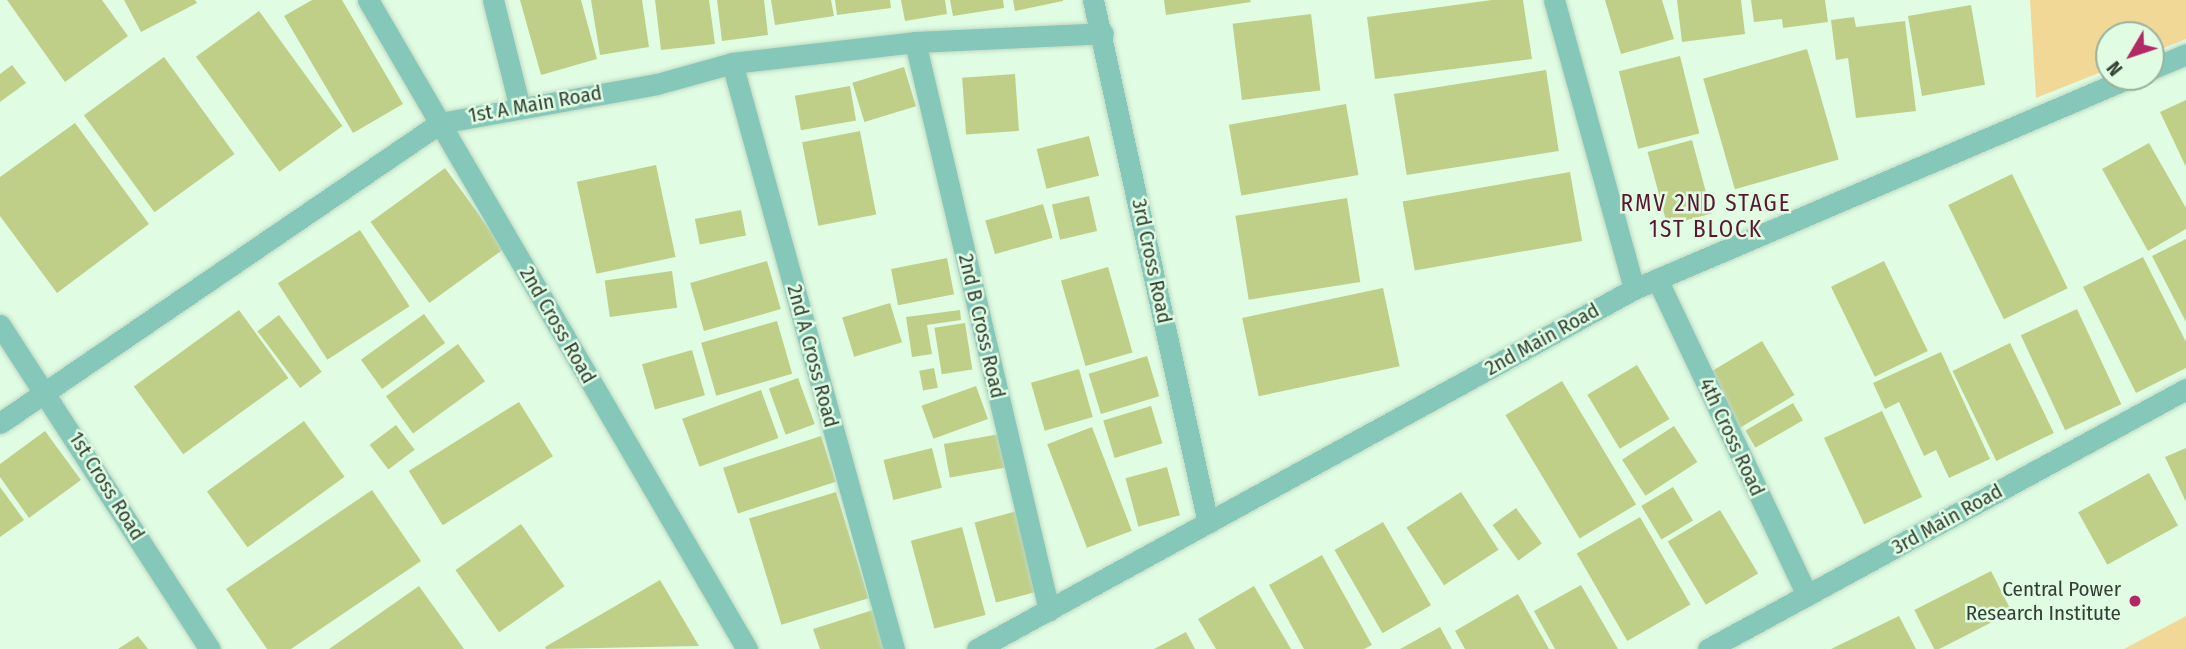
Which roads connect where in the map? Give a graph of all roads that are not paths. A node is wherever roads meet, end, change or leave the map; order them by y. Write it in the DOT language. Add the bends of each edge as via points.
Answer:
graph roads {
  1 [pos="493,0"];
  2 [pos="1093,0"];
  3 [pos="1554,0"];
  4 [pos="374,2"];
  5 [pos="1103,33"];
  6 [pos="915,42"];
  7 [pos="2186,54"];
  8 [pos="732,63"];
  9 [pos="2165,63"];
  10 [pos="2098,91"];
  11 [pos="519,104"];
  12 [pos="439,122"];
  13 [pos="1657,279"];
  14 [pos="1634,289"];
  15 [pos="0,325"];
  16 [pos="44,388"];
  17 [pos="2186,389"];
  18 [pos="0,423"];
  19 [pos="1208,523"];
  20 [pos="1807,595"];
  21 [pos="1049,610"];
  22 [pos="211,649"];
  23 [pos="747,649"];
  24 [pos="894,649"];
  25 [pos="977,649"];
  26 [pos="1708,649"];
  1 -- 11 [label="street"];
  2 -- 5 [label="street, 3rd Cross Road"];
  3 -- 14 [label="street"];
  4 -- 12 [label="street, 2nd Cross Road"];
  5 -- 6 [label="street, 1st A Main Road"];
  5 -- 19 [label="street, 3rd Cross Road"];
  6 -- 8 [label="street, 1st A Main Road"];
  6 -- 21 [label="street, 2nd B Cross Road"];
  7 -- 9 [label="street"];
  8 -- 11 [label="street, 1st A Main Road" via="657,84"];
  8 -- 24 [label="street, 2nd A Cross Road"];
  10 -- 13 [label="street, 2nd Main Road"];
  11 -- 12 [label="street, 1st A Main Road"];
  12 -- 16 [label="street, 1st A Main Road"];
  12 -- 23 [label="street, 2nd Cross Road"];
  13 -- 14 [label="street, 2nd Main Road"];
  13 -- 20 [label="street, 4th Cross Road"];
  14 -- 19 [label="street, 2nd Main Road"];
  15 -- 16 [label="street, 1st Cross Road"];
  16 -- 18 [label="street, 1st A Main Road"];
  16 -- 22 [label="street, 1st Cross Road"];
  17 -- 20 [label="street, 3rd Main Road"];
  19 -- 21 [label="street, 2nd Main Road"];
  20 -- 26 [label="street, 3rd Main Road"];
  21 -- 25 [label="street, 2nd Main Road"];
}
